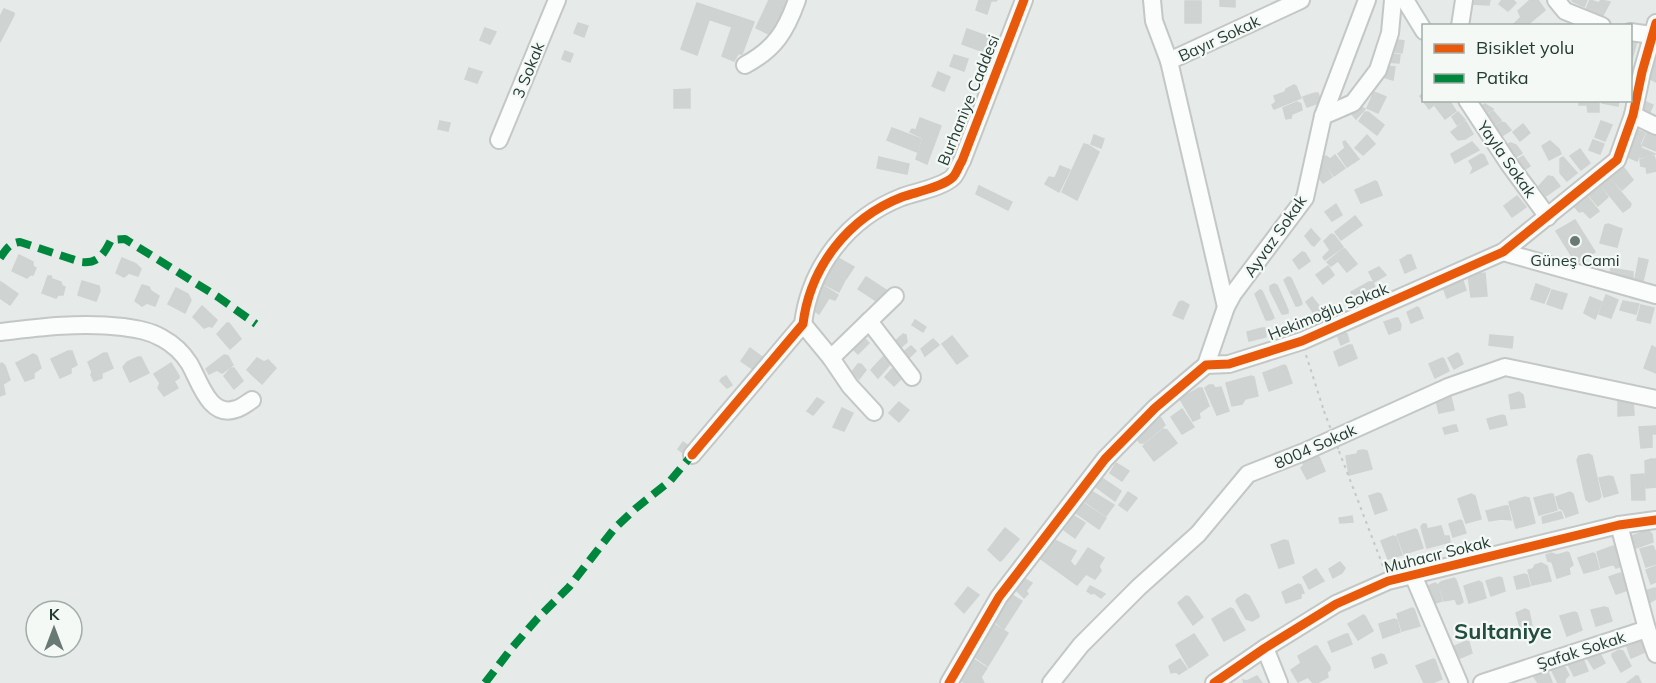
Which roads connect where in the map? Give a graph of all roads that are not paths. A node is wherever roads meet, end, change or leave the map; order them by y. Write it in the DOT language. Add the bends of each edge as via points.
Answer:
graph roads {
  1 [pos="556,0"];
  2 [pos="797,0"];
  3 [pos="1024,0"];
  4 [pos="1152,0"];
  5 [pos="1301,0"];
  6 [pos="1367,0"];
  7 [pos="1393,0"];
  8 [pos="1405,0"];
  9 [pos="1464,0"];
  10 [pos="1556,0"];
  11 [pos="1460,24"];
  12 [pos="1597,24"];
  13 [pos="1422,28"];
  14 [pos="1654,29"];
  15 [pos="1632,32"];
  16 [pos="1169,61"];
  17 [pos="745,65"];
  18 [pos="1468,102"];
  19 [pos="1633,115"];
  20 [pos="1323,116"];
  21 [pos="1656,126"];
  22 [pos="499,140"];
  23 [pos="1548,217"];
  24 [pos="1503,252"];
  25 [pos="1656,295"];
  26 [pos="895,296"];
  27 [pos="1226,307"];
  28 [pos="869,321"];
  29 [pos="804,324"];
  30 [pos="0,332"];
  31 [pos="831,358"];
  32 [pos="1206,365"];
  33 [pos="912,377"];
  34 [pos="1656,399"];
  35 [pos="252,400"];
  36 [pos="874,412"];
  37 [pos="692,455"];
  38 [pos="1656,520"];
  39 [pos="1619,525"];
  40 [pos="1413,574"];
  41 [pos="1647,629"];
  42 [pos="1265,648"];
  43 [pos="1656,654"];
  44 [pos="949,683"];
  45 [pos="1050,683"];
  46 [pos="1214,683"];
  47 [pos="1279,683"];
  48 [pos="1459,683"];
  49 [pos="1482,683"];
  1 -- 22 [label="street, 3 Sokak"];
  2 -- 17 [label="street" via="775,43"];
  3 -- 29 [label="street, Burhaniye Caddesi" via="954,177 866,216 836,245 818,271"];
  4 -- 16 [label="street" via="1154,21"];
  5 -- 16 [label="street, Bayır Sokak"];
  6 -- 20 [label="street, Ayvaz Sokak"];
  7 -- 20 [label="street" via="1390,33 1378,70 1353,103"];
  8 -- 13 [label="street"];
  9 -- 11 [label="street"];
  10 -- 12 [label="street" via="1565,11"];
  14 -- 15 [label="street"];
  14 -- 19 [label="street, Hekimoğlu Sokak"];
  16 -- 27 [label="street"];
  18 -- 23 [label="street, Yayla Sokak"];
  19 -- 21 [label="street"];
  19 -- 23 [label="street, Hekimoğlu Sokak" via="1617,160"];
  20 -- 27 [label="street, Ayvaz Sokak" via="1305,198"];
  23 -- 24 [label="street, Hekimoğlu Sokak"];
  24 -- 25 [label="street"];
  24 -- 32 [label="street, Hekimoğlu Sokak" via="1302,341 1229,364"];
  26 -- 28 [label="street"];
  27 -- 32 [label="street, Ayvaz Sokak"];
  28 -- 31 [label="street"];
  28 -- 33 [label="street"];
  29 -- 31 [label="street"];
  29 -- 37 [label="street, Burhaniye Caddesi"];
  30 -- 35 [label="street" via="79,324 146,331 163,338 185,357 208,400 216,406 236,409"];
  31 -- 36 [label="street"];
  32 -- 44 [label="street" via="1155,408 1105,459 999,597"];
  34 -- 45 [label="street, 8004 Sokak" via="1504,367 1448,387 1248,474 1198,534 1081,645"];
  38 -- 39 [label="street, Muhacır Sokak"];
  39 -- 40 [label="street, Muhacır Sokak"];
  39 -- 41 [label="street"];
  40 -- 42 [label="street, Muhacır Sokak" via="1388,580 1336,604"];
  40 -- 48 [label="street"];
  41 -- 43 [label="street"];
  41 -- 49 [label="street, Şafak Sokak"];
  42 -- 46 [label="street, Muhacır Sokak"];
  42 -- 47 [label="street"];
}
